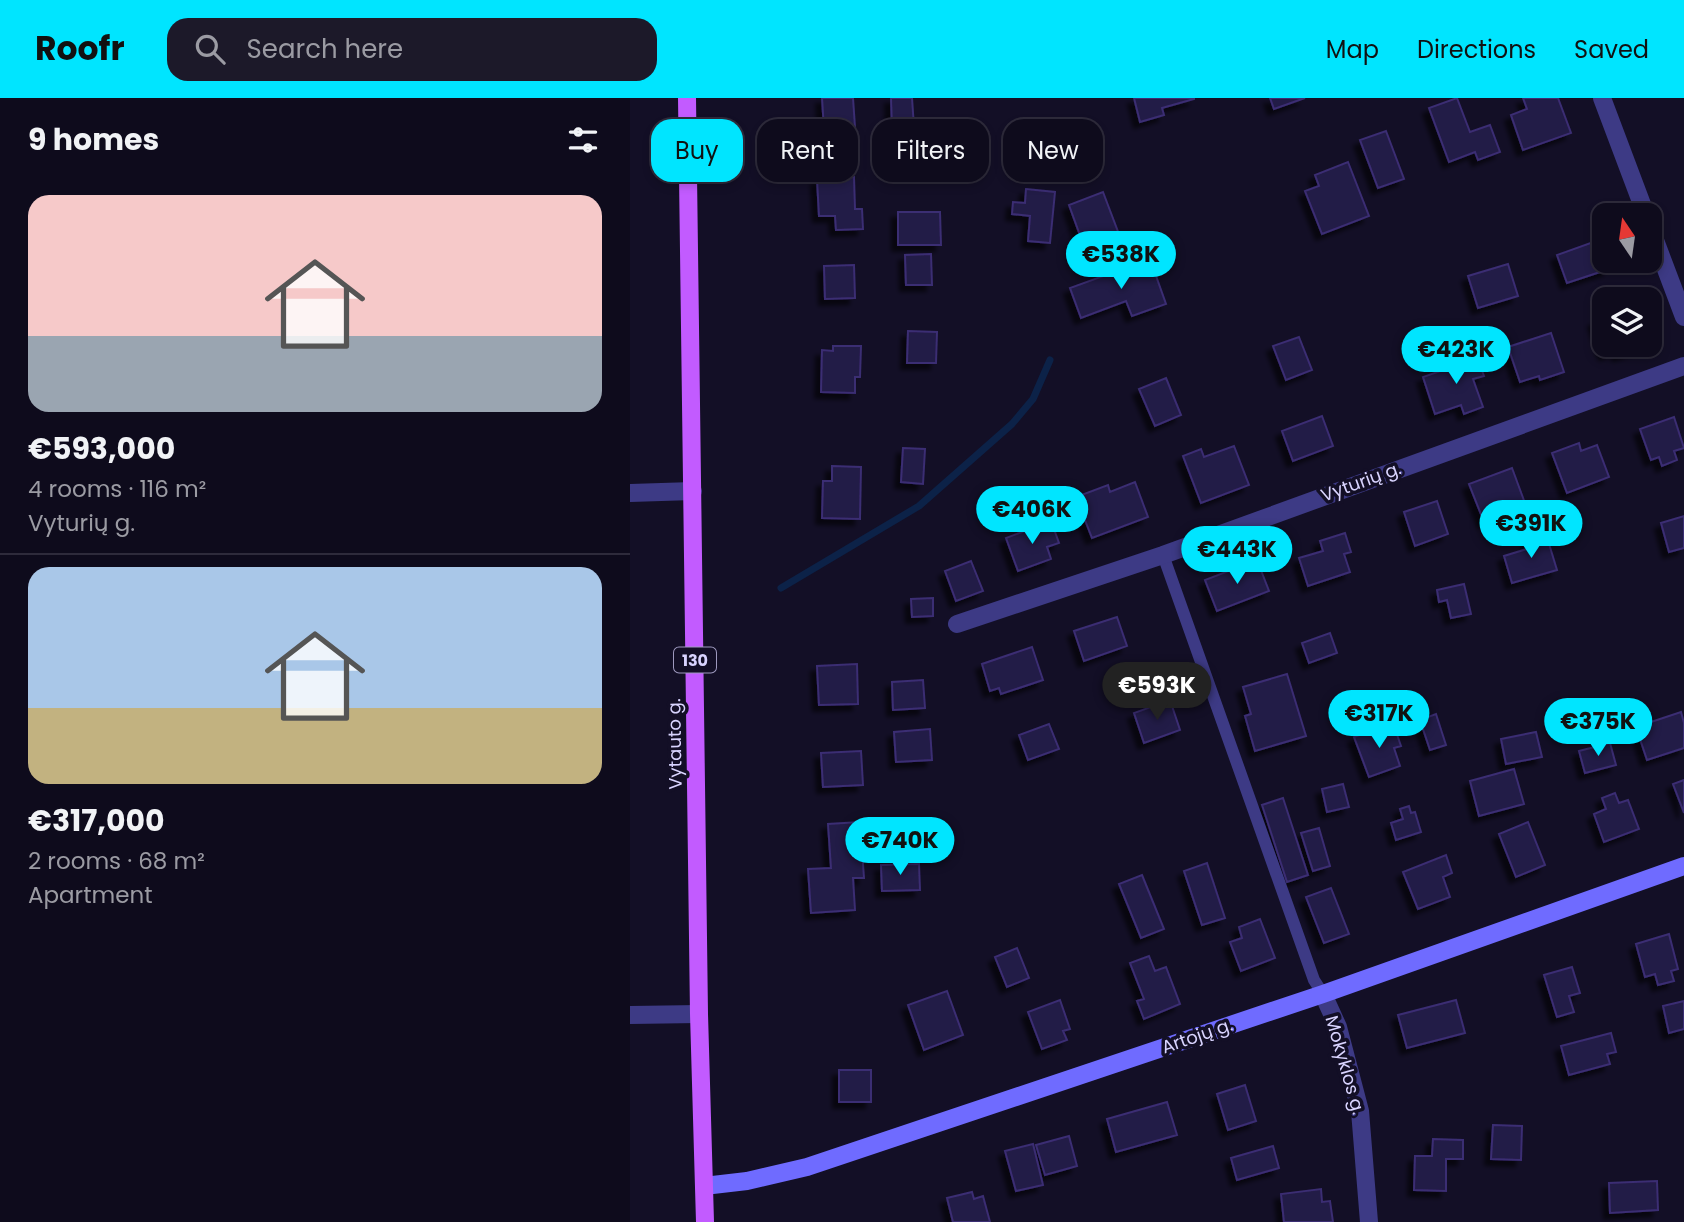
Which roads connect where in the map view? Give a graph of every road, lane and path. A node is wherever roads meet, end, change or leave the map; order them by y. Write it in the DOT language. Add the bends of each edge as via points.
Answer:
graph roads {
  1 [pos="687,98"];
  2 [pos="1602,98"];
  3 [pos="1641,203"];
  4 [pos="1662,259"];
  5 [pos="1684,317"];
  6 [pos="1684,366"];
  7 [pos="693,491"];
  8 [pos="630,493"];
  9 [pos="1163,555"];
  10 [pos="957,624"];
  11 [pos="1684,866"];
  12 [pos="1323,994"];
  13 [pos="699,1014"];
  14 [pos="630,1015"];
  15 [pos="704,1185"];
  16 [pos="705,1222"];
  17 [pos="1369,1222"];
  1 -- 7 [label="main road, Vytauto g. / 130"];
  2 -- 3 [label="street"];
  4 -- 5 [label="street"];
  6 -- 9 [label="street, Vyturių g."];
  7 -- 8 [label="street"];
  7 -- 13 [label="main road, Vytauto g. / 130"];
  9 -- 10 [label="street, Vyturių g."];
  9 -- 12 [label="lane" via="1314,980"];
  11 -- 12 [label="main road, Artojų g."];
  12 -- 15 [label="main road, Artojų g." via="794,1171"];
  12 -- 17 [label="street, Mokyklos g." via="1338,1027 1360,1111"];
  13 -- 14 [label="street"];
  13 -- 15 [label="main road, Vytauto g. / 130"];
  15 -- 16 [label="main road, Vytauto g. / 130"];
}
